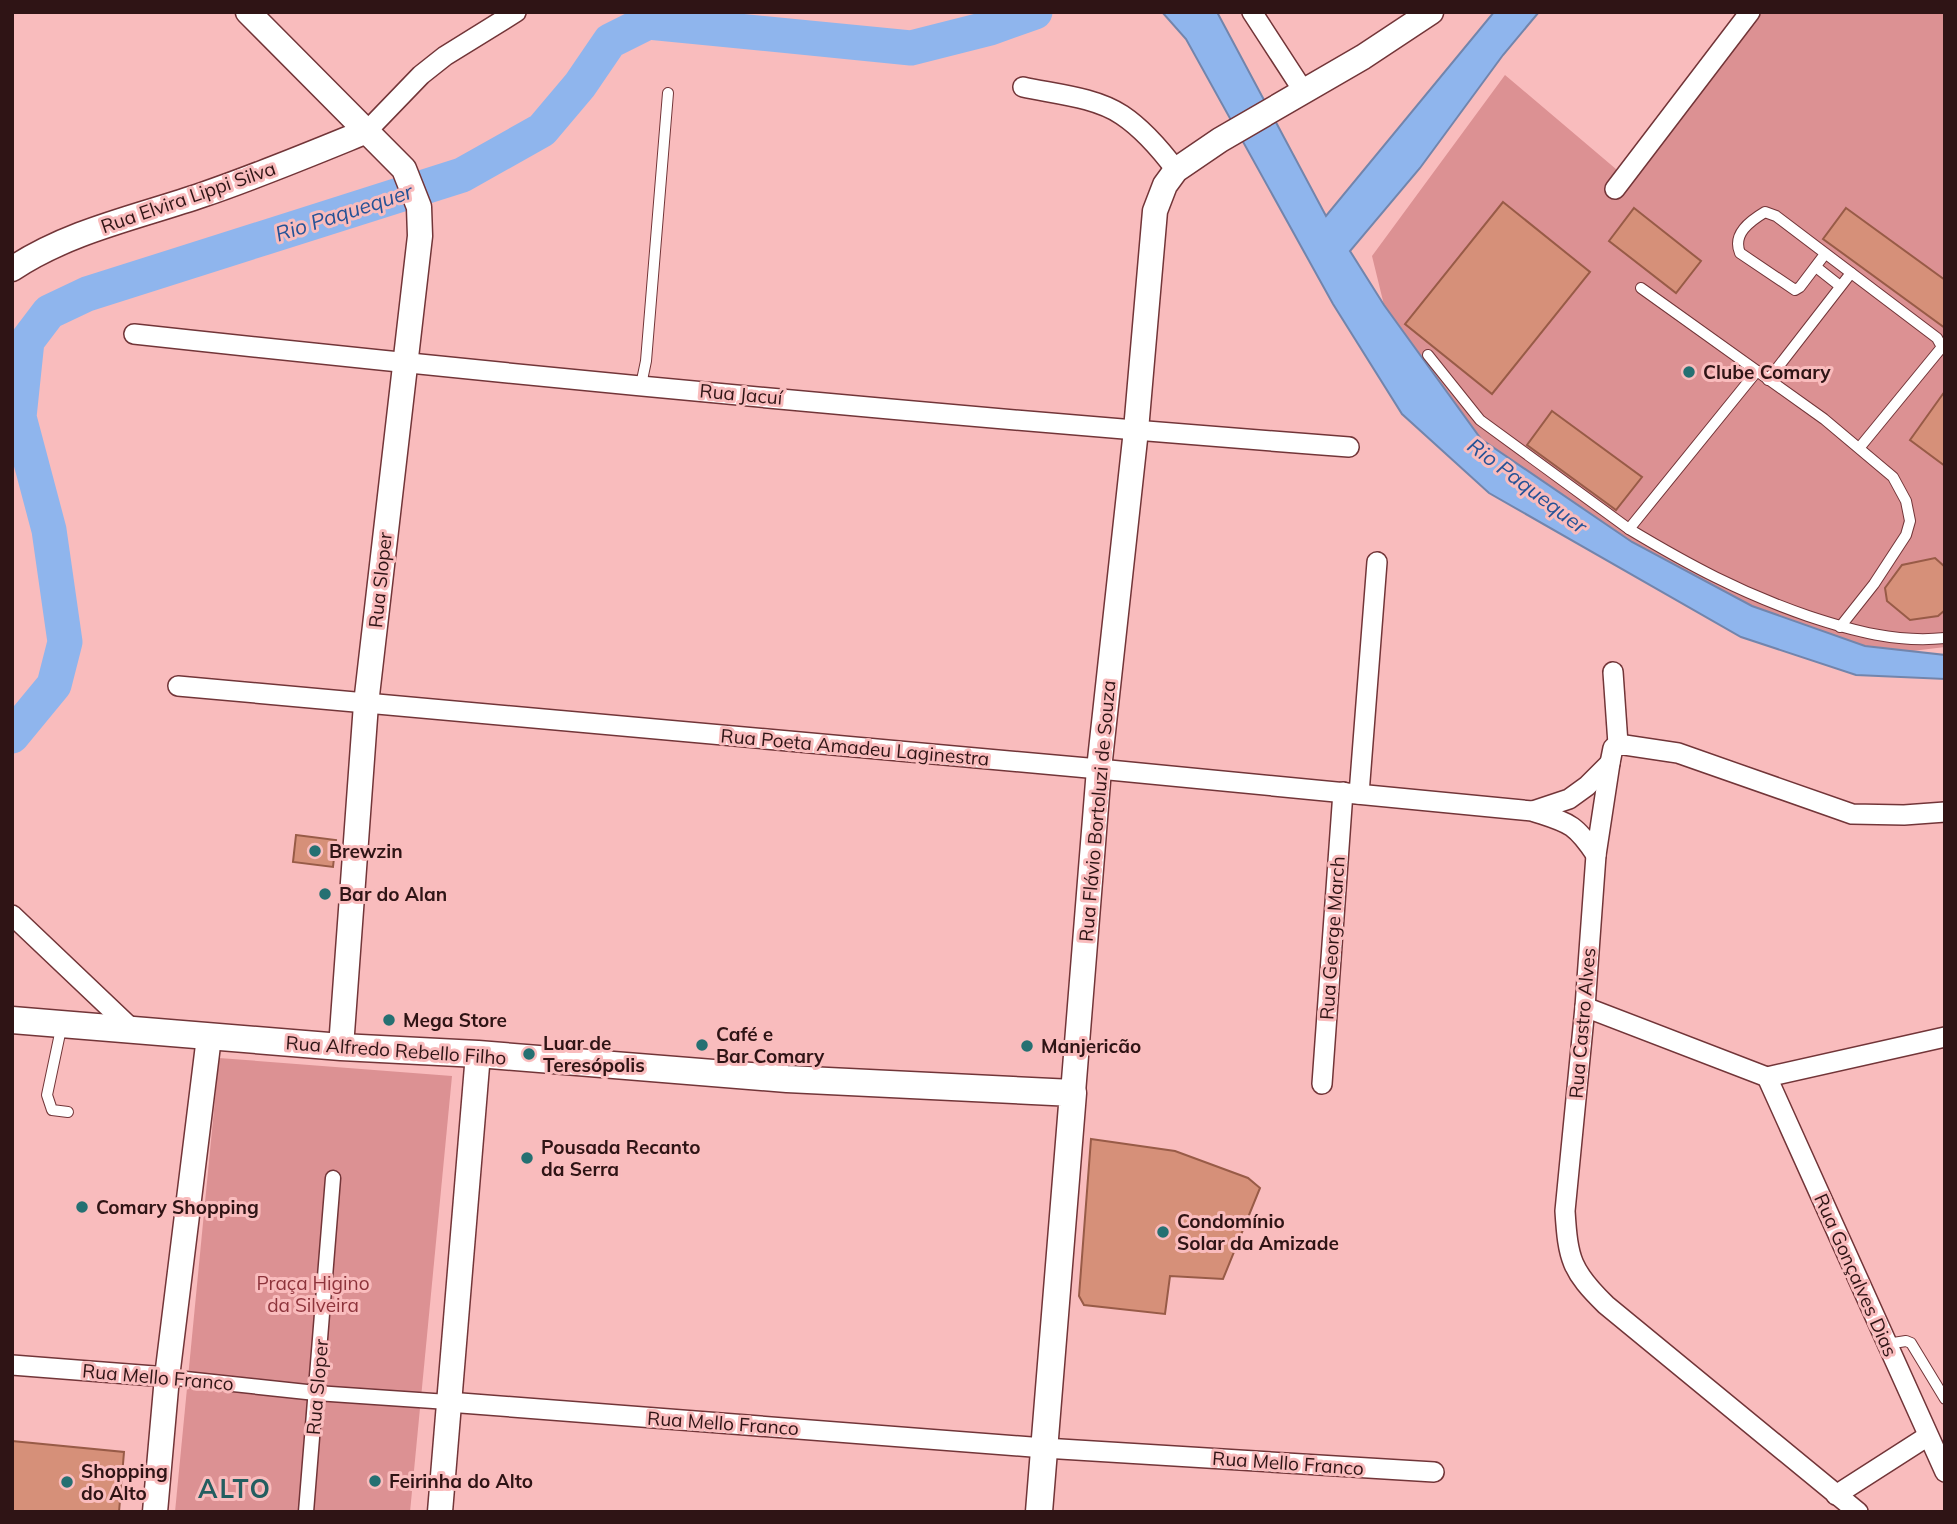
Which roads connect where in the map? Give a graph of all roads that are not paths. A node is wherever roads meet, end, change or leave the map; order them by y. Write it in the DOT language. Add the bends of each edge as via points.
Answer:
graph roads {
  1 [pos="248,12"];
  2 [pos="516,12"];
  3 [pos="1252,12"];
  4 [pos="1431,12"];
  5 [pos="1749,12"];
  6 [pos="1023,87"];
  7 [pos="1304,92"];
  8 [pos="668,93"];
  9 [pos="367,131"];
  10 [pos="1176,170"];
  11 [pos="1615,189"];
  12 [pos="1825,254"];
  13 [pos="1816,267"];
  14 [pos="12,269"];
  15 [pos="1851,273"];
  16 [pos="1840,286"];
  17 [pos="1641,289"];
  18 [pos="134,334"];
  19 [pos="1428,355"];
  20 [pos="404,364"];
  21 [pos="1757,371"];
  22 [pos="1768,380"];
  23 [pos="641,385"];
  24 [pos="1136,430"];
  25 [pos="1349,447"];
  26 [pos="1860,447"];
  27 [pos="1629,529"];
  28 [pos="1377,562"];
  29 [pos="1840,627"];
  30 [pos="1945,638"];
  31 [pos="1613,672"];
  32 [pos="178,686"];
  33 [pos="366,704"];
  34 [pos="1618,744"];
  35 [pos="1609,763"];
  36 [pos="1099,769"];
  37 [pos="1351,793"];
  38 [pos="1532,811"];
  39 [pos="1945,812"];
  40 [pos="1596,855"];
  41 [pos="12,915"];
  42 [pos="1585,1007"];
  43 [pos="12,1020"];
  44 [pos="62,1024"];
  45 [pos="132,1029"];
  46 [pos="209,1037"];
  47 [pos="1945,1037"];
  48 [pos="341,1048"];
  49 [pos="478,1054"];
  50 [pos="1767,1077"];
  51 [pos="1322,1084"];
  52 [pos="1073,1093"];
  53 [pos="68,1112"];
  54 [pos="333,1178"];
  55 [pos="1887,1344"];
  56 [pos="12,1365"];
  57 [pos="167,1377"];
  58 [pos="316,1393"];
  59 [pos="1945,1399"];
  60 [pos="448,1402"];
  61 [pos="1928,1436"];
  62 [pos="1044,1448"];
  63 [pos="1434,1472"];
  64 [pos="1945,1472"];
  65 [pos="1836,1495"];
  66 [pos="155,1512"];
  67 [pos="306,1512"];
  68 [pos="440,1512"];
  69 [pos="1039,1512"];
  70 [pos="1858,1512"];
  1 -- 9 [label="street, Rua Sloper"];
  2 -- 9 [label="street" via="444,56"];
  3 -- 7 [label="street"];
  4 -- 7 [label="street, Rua Flávio Bortoluzi de Souza"];
  5 -- 11 [label="street"];
  6 -- 10 [label="street" via="1096,104 1122,115"];
  7 -- 10 [label="street, Rua Flávio Bortoluzi de Souza"];
  8 -- 23 [label="lane"];
  9 -- 14 [label="street, Rua Elvira Lippi Silva" via="203,195 111,223"];
  9 -- 20 [label="street, Rua Sloper" via="404,169 419,207 420,236"];
  10 -- 24 [label="street, Rua Flávio Bortoluzi de Souza" via="1155,211"];
  12 -- 13 [label="lane"];
  12 -- 13 [label="lane" via="1765,212 1737,239 1740,253 1795,290"];
  12 -- 15 [label="lane"];
  13 -- 16 [label="lane"];
  15 -- 16 [label="lane"];
  15 -- 26 [label="lane" via="1937,338 1942,347"];
  16 -- 22 [label="lane"];
  17 -- 21 [label="lane"];
  18 -- 20 [label="street, Rua Jacuí"];
  19 -- 27 [label="lane" via="1480,420"];
  20 -- 23 [label="street, Rua Jacuí"];
  20 -- 33 [label="street, Rua Sloper"];
  21 -- 22 [label="lane"];
  21 -- 27 [label="lane"];
  22 -- 26 [label="lane"];
  23 -- 24 [label="street, Rua Jacuí"];
  24 -- 25 [label="street, Rua Jacuí"];
  24 -- 36 [label="street, Rua Flávio Bortoluzi de Souza"];
  26 -- 29 [label="lane" via="1893,477 1910,521 1874,584"];
  27 -- 29 [label="lane" via="1734,588"];
  28 -- 37 [label="street, Rua George March"];
  29 -- 30 [label="lane" via="1873,636"];
  31 -- 34 [label="street"];
  32 -- 33 [label="street, Rua Poeta Amadeu Laginestra"];
  33 -- 36 [label="street, Rua Poeta Amadeu Laginestra"];
  33 -- 48 [label="street, Rua Sloper"];
  34 -- 35 [label="street, Rua Castro Alves"];
  34 -- 39 [label="street" via="1678,753 1853,814"];
  35 -- 38 [label="street, Rua Poeta Amadeu Laginestra" via="1561,804"];
  35 -- 40 [label="street, Rua Castro Alves"];
  36 -- 37 [label="street, Rua Poeta Amadeu Laginestra"];
  36 -- 52 [label="street, Rua Flávio Bortoluzi de Souza"];
  37 -- 38 [label="street, Rua Poeta Amadeu Laginestra"];
  37 -- 51 [label="street, Rua George March"];
  38 -- 40 [label="street, Rua Poeta Amadeu Laginestra" via="1565,821 1579,831"];
  40 -- 42 [label="street, Rua Castro Alves"];
  41 -- 45 [label="street"];
  42 -- 50 [label="street"];
  42 -- 65 [label="street, Rua Castro Alves" via="1565,1211 1573,1265 1606,1305"];
  43 -- 44 [label="main road, Rua Alfredo Rebello Filho"];
  44 -- 45 [label="main road, Rua Alfredo Rebello Filho"];
  44 -- 53 [label="lane" via="47,1095 52,1110"];
  45 -- 46 [label="main road, Rua Alfredo Rebello Filho"];
  46 -- 48 [label="main road, Rua Alfredo Rebello Filho"];
  46 -- 57 [label="street"];
  47 -- 50 [label="street"];
  48 -- 49 [label="main road, Rua Alfredo Rebello Filho"];
  49 -- 52 [label="main road, Rua Alfredo Rebello Filho" via="787,1079"];
  49 -- 60 [label="street"];
  50 -- 55 [label="street, Rua Gonçalves Dias"];
  52 -- 62 [label="main road, Rua Flávio Bortoluzi de Souza"];
  54 -- 58 [label="street, Rua Sloper"];
  55 -- 59 [label="lane" via="1911,1343"];
  55 -- 61 [label="street, Rua Gonçalves Dias"];
  56 -- 57 [label="street, Rua Mello Franco"];
  57 -- 58 [label="street, Rua Mello Franco"];
  57 -- 66 [label="street"];
  58 -- 60 [label="street, Rua Mello Franco"];
  58 -- 67 [label="street, Rua Sloper"];
  60 -- 62 [label="street, Rua Mello Franco"];
  60 -- 68 [label="street"];
  61 -- 64 [label="street, Rua Gonçalves Dias"];
  61 -- 65 [label="street"];
  62 -- 63 [label="street, Rua Mello Franco"];
  62 -- 69 [label="main road, Rua Flávio Bortoluzi de Souza"];
  65 -- 70 [label="street, Rua Castro Alves"];
}
